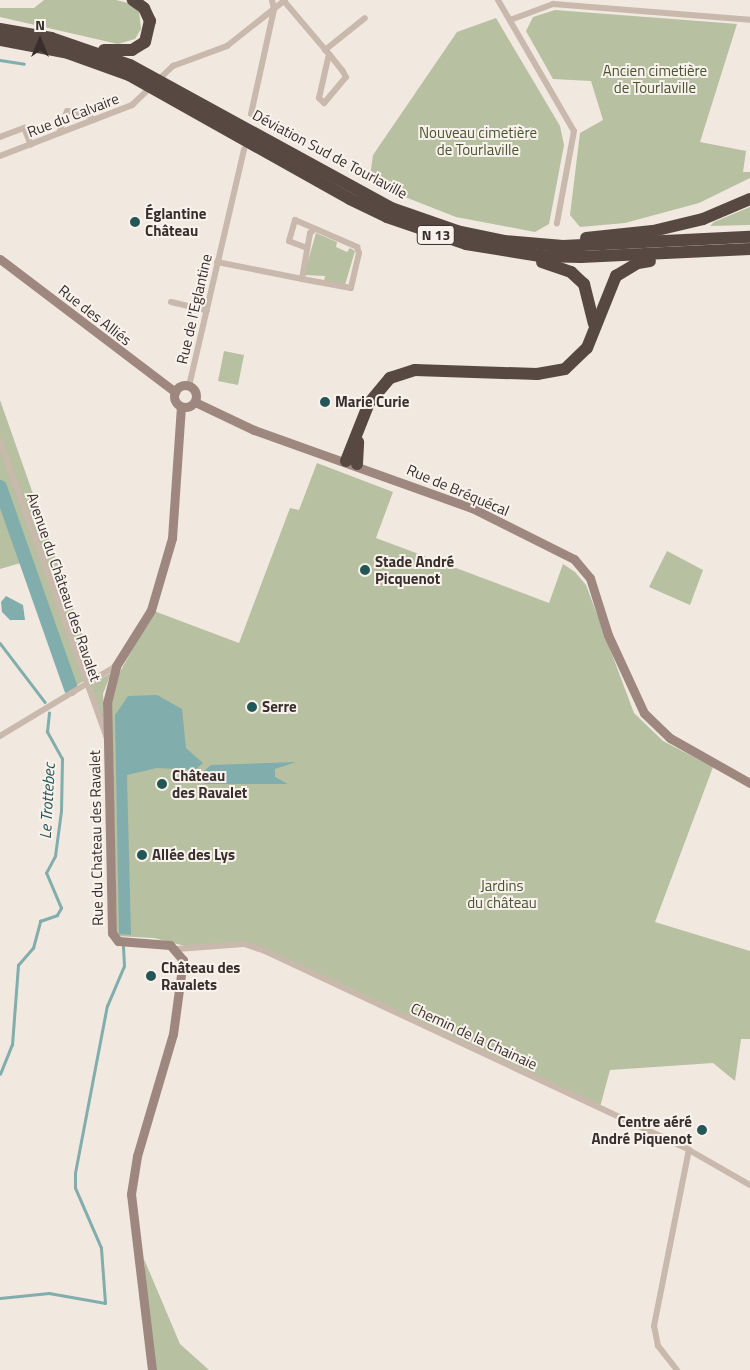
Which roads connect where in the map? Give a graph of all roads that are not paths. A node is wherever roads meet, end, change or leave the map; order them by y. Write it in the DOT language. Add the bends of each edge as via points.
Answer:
graph roads {
  1 [pos="134,0"];
  2 [pos="272,0"];
  3 [pos="498,0"];
  4 [pos="284,1"];
  5 [pos="274,9"];
  6 [pos="365,18"];
  7 [pos="510,20"];
  8 [pos="750,20"];
  9 [pos="0,29"];
  10 [pos="0,40"];
  11 [pos="87,48"];
  12 [pos="327,52"];
  13 [pos="157,83"];
  14 [pos="251,114"];
  15 [pos="94,120"];
  16 [pos="59,133"];
  17 [pos="0,137"];
  18 [pos="31,145"];
  19 [pos="244,149"];
  20 [pos="0,156"];
  21 [pos="750,199"];
  22 [pos="557,223"];
  23 [pos="315,229"];
  24 [pos="456,231"];
  25 [pos="750,237"];
  26 [pos="307,248"];
  27 [pos="496,250"];
  28 [pos="750,250"];
  29 [pos="0,259"];
  30 [pos="217,262"];
  31 [pos="302,279"];
  32 [pos="172,302"];
  33 [pos="207,310"];
  34 [pos="594,326"];
  35 [pos="190,386"];
  36 [pos="175,392"];
  37 [pos="195,402"];
  38 [pos="181,407"];
  39 [pos="0,441"];
  40 [pos="351,462"];
  41 [pos="116,666"];
  42 [pos="85,685"];
  43 [pos="0,736"];
  44 [pos="107,739"];
  45 [pos="750,783"];
  46 [pos="178,949"];
  47 [pos="690,1150"];
  48 [pos="750,1185"];
  49 [pos="152,1370"];
  50 [pos="677,1370"];
  1 -- 11 [label="highway" via="144,8 150,21 145,42 120,52"];
  2 -- 5 [label="street"];
  3 -- 7 [label="street"];
  4 -- 5 [label="street, Rue du Calvaire"];
  4 -- 12 [label="street"];
  5 -- 14 [label="street"];
  5 -- 15 [label="street, Rue du Calvaire" via="227,46 173,66 132,105"];
  6 -- 12 [label="street"];
  7 -- 8 [label="street" via="553,4"];
  7 -- 22 [label="street" via="574,131"];
  9 -- 11 [label="highway, Déviation Sud de Tourlaville / N 13"];
  10 -- 13 [label="highway, Déviation Sud de Tourlaville / N 13" via="68,53"];
  11 -- 13 [label="highway, Déviation Sud de Tourlaville / N 13"];
  12 -- 12 [label="street" via="318,98 324,103 346,77"];
  13 -- 24 [label="highway, Déviation Sud de Tourlaville / N 13" via="391,208"];
  13 -- 27 [label="highway, Déviation Sud de Tourlaville / N 13" via="387,217"];
  15 -- 16 [label="street, Rue du Calvaire"];
  15 -- 16 [label="street" via="87,114 67,111"];
  16 -- 18 [label="street, Rue du Calvaire"];
  17 -- 18 [label="street" via="24,128"];
  18 -- 20 [label="street, Rue du Calvaire"];
  19 -- 30 [label="street, Rue de l'Eglantine"];
  21 -- 24 [label="highway" via="703,218 619,236 546,238"];
  23 -- 26 [label="street"];
  23 -- 26 [label="street" via="298,219 293,221 289,241"];
  23 -- 31 [label="street" via="358,249 352,286 344,290"];
  24 -- 25 [label="highway, Déviation Sud de Tourlaville / N 13" via="504,241 563,246"];
  26 -- 31 [label="street"];
  27 -- 28 [label="highway, Déviation Sud de Tourlaville / N 13" via="581,257"];
  27 -- 34 [label="highway" via="571,272 588,293"];
  28 -- 34 [label="highway" via="638,263 616,276"];
  29 -- 36 [label="street, Rue des Alliés"];
  30 -- 31 [label="street"];
  30 -- 33 [label="street, Rue de l'Eglantine"];
  32 -- 33 [label="street"];
  33 -- 35 [label="street, Rue de l'Eglantine"];
  34 -- 40 [label="highway" via="582,356 556,372 398,374 373,395"];
  35 -- 36 [label="street"];
  35 -- 37 [label="street" via="196,392"];
  36 -- 38 [label="street" via="174,399"];
  37 -- 38 [label="street"];
  37 -- 40 [label="street, Rue de Bréquécal" via="254,430"];
  38 -- 41 [label="street, Rue du Chateau des Ravalet" via="172,538 151,610"];
  39 -- 42 [label="street, Avenue du Château des Ravalet"];
  40 -- 45 [label="street, Rue de Bréquécal" via="472,508 581,564 630,687 644,713 670,738"];
  41 -- 42 [label="street"];
  41 -- 44 [label="street, Rue du Chateau des Ravalet" via="109,687"];
  42 -- 43 [label="street"];
  42 -- 44 [label="street, Avenue du Château des Ravalet"];
  44 -- 46 [label="street, Rue du Chateau des Ravalet" via="112,934 118,941 151,941"];
  46 -- 47 [label="street, Chemin de la Chainaie" via="244,944 265,951"];
  46 -- 49 [label="street" via="183,960 173,1034 138,1150 131,1194"];
  47 -- 48 [label="street, Chemin de la Chainaie"];
  47 -- 50 [label="street" via="654,1326 658,1346"];
}
